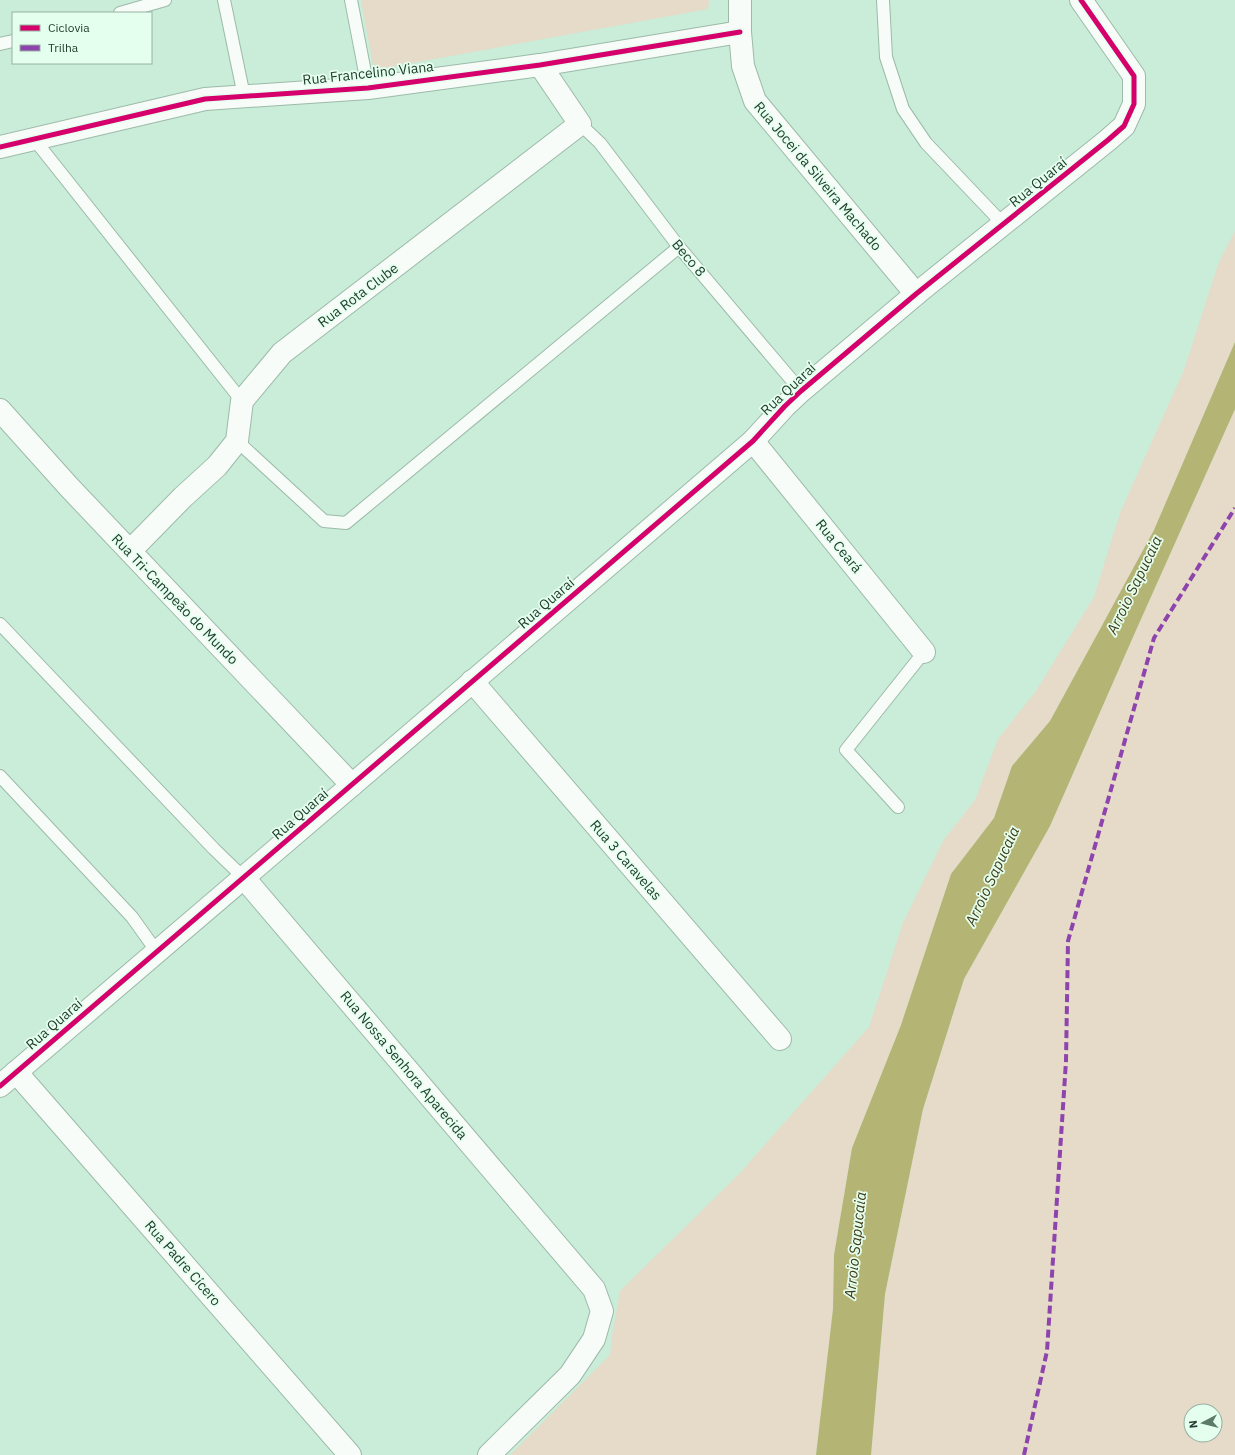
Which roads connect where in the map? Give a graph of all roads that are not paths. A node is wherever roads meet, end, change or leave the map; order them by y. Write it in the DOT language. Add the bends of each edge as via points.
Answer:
graph roads {
  1 [pos="165,0"];
  2 [pos="224,0"];
  3 [pos="351,0"];
  4 [pos="740,0"];
  5 [pos="883,0"];
  6 [pos="1081,0"];
  7 [pos="123,12"];
  8 [pos="740,32"];
  9 [pos="12,41"];
  10 [pos="0,44"];
  11 [pos="540,65"];
  12 [pos="368,88"];
  13 [pos="244,96"];
  14 [pos="580,124"];
  15 [pos="34,138"];
  16 [pos="0,147"];
  17 [pos="1004,225"];
  18 [pos="678,246"];
  19 [pos="916,294"];
  20 [pos="801,390"];
  21 [pos="242,402"];
  22 [pos="0,410"];
  23 [pos="237,441"];
  24 [pos="753,441"];
  25 [pos="130,552"];
  26 [pos="0,624"];
  27 [pos="918,648"];
  28 [pos="472,681"];
  29 [pos="0,776"];
  30 [pos="352,785"];
  31 [pos="898,806"];
  32 [pos="244,878"];
  33 [pos="157,952"];
  34 [pos="780,1039"];
  35 [pos="16,1072"];
  36 [pos="0,1086"];
  37 [pos="350,1455"];
  38 [pos="489,1455"];
  1 -- 7 [label="lane"];
  2 -- 13 [label="lane"];
  3 -- 12 [label="lane"];
  4 -- 8 [label="street, Rua Jocei da Silveira Machado"];
  5 -- 17 [label="lane" via="886,57 903,110 926,143"];
  6 -- 17 [label="street, Rua Quaraí" via="1134,76 1134,104 1124,126"];
  8 -- 11 [label="street, Rua Francelino Viana"];
  8 -- 19 [label="street, Rua Jocei da Silveira Machado" via="743,66 754,101"];
  9 -- 10 [label="lane"];
  11 -- 12 [label="street, Rua Francelino Viana"];
  11 -- 14 [label="street"];
  12 -- 13 [label="street, Rua Francelino Viana"];
  13 -- 15 [label="street, Rua Francelino Viana" via="205,99"];
  14 -- 18 [label="lane, Beco 8" via="600,143"];
  14 -- 21 [label="street, Rua Rota Clube" via="282,353"];
  15 -- 16 [label="street, Rua Francelino Viana"];
  15 -- 21 [label="lane"];
  17 -- 19 [label="street, Rua Quaraí"];
  18 -- 20 [label="lane, Beco 8"];
  18 -- 23 [label="lane" via="346,523 324,521"];
  19 -- 20 [label="street, Rua Quaraí"];
  20 -- 24 [label="street, Rua Quaraí"];
  21 -- 23 [label="street"];
  22 -- 25 [label="street, Rua Tri-Campeão do Mundo"];
  23 -- 25 [label="street" via="217,466"];
  24 -- 27 [label="street, Rua Ceará"];
  24 -- 28 [label="street, Rua Quaraí"];
  25 -- 30 [label="street, Rua Tri-Campeão do Mundo"];
  26 -- 32 [label="lane" via="208,844"];
  27 -- 31 [label="lane" via="846,750"];
  28 -- 30 [label="street, Rua Quaraí"];
  28 -- 34 [label="street, Rua 3 Caravelas"];
  29 -- 33 [label="lane" via="132,917"];
  30 -- 32 [label="street, Rua Quaraí"];
  32 -- 33 [label="street, Rua Quaraí"];
  32 -- 38 [label="street, Rua Nossa Senhora Aparecida" via="594,1289 602,1312 594,1339 570,1375"];
  33 -- 35 [label="street, Rua Quaraí"];
  35 -- 36 [label="street, Rua Quaraí"];
  35 -- 37 [label="street, Rua Padre Cícero"];
}
